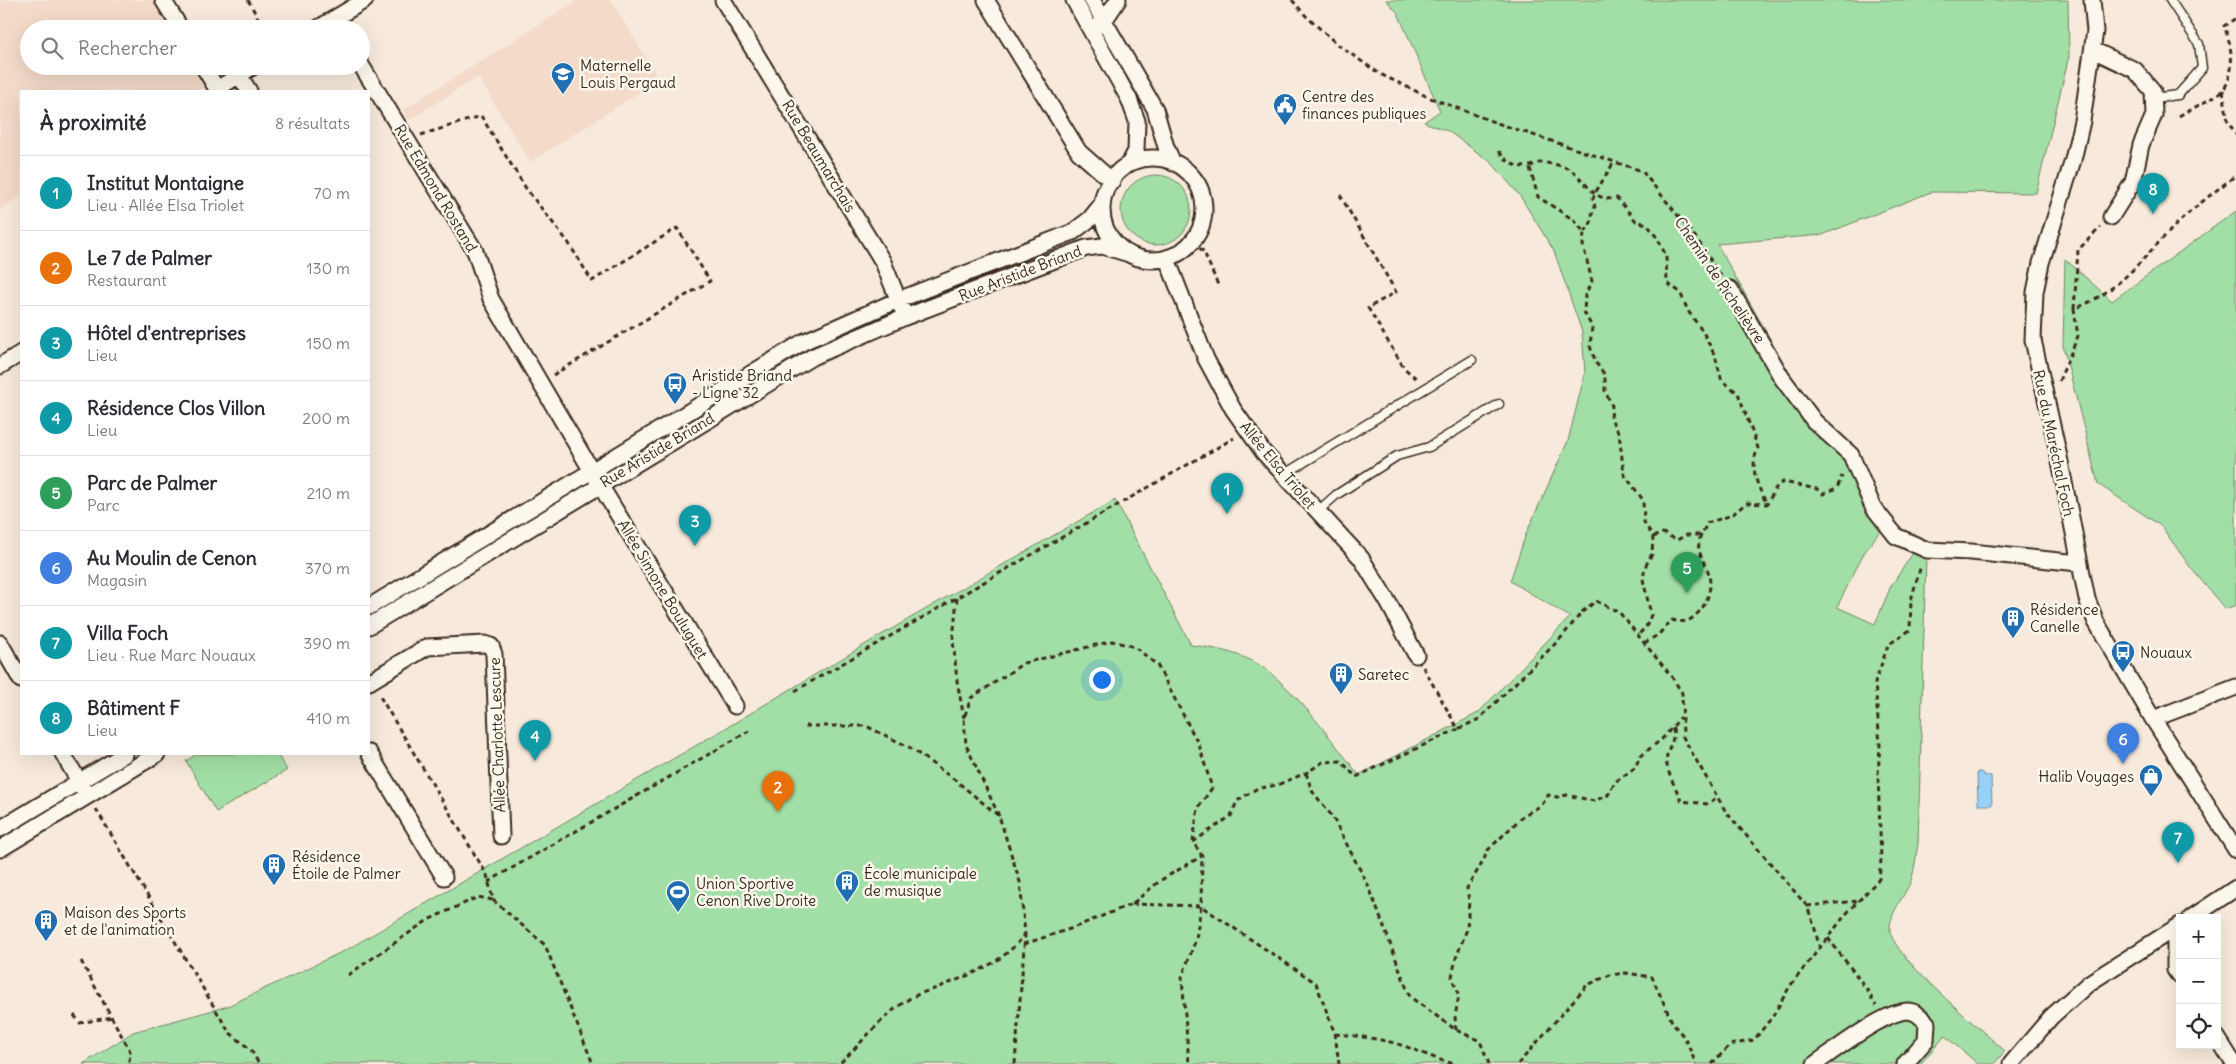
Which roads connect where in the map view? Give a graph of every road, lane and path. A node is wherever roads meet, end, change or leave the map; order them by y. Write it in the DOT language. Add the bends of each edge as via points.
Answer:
graph roads {
  1 [pos="163,0"];
  2 [pos="248,0"];
  3 [pos="365,0"];
  4 [pos="723,0"];
  5 [pos="986,0"];
  6 [pos="1074,0"];
  7 [pos="1092,0"];
  8 [pos="1118,0"];
  9 [pos="1292,0"];
  10 [pos="2092,0"];
  11 [pos="2170,0"];
  12 [pos="2236,18"];
  13 [pos="175,20"];
  14 [pos="259,20"];
  15 [pos="341,20"];
  16 [pos="1098,25"];
  17 [pos="2093,50"];
  18 [pos="209,75"];
  19 [pos="367,75"];
  20 [pos="239,76"];
  21 [pos="248,90"];
  22 [pos="2223,90"];
  23 [pos="2153,98"];
  24 [pos="2178,116"];
  25 [pos="2236,134"];
  26 [pos="408,142"];
  27 [pos="1499,150"];
  28 [pos="1173,162"];
  29 [pos="1614,162"];
  30 [pos="1129,164"];
  31 [pos="1530,168"];
  32 [pos="2236,175"];
  33 [pos="1112,180"];
  34 [pos="1595,193"];
  35 [pos="1340,195"];
  36 [pos="1102,204"];
  37 [pos="2111,216"];
  38 [pos="1584,232"];
  39 [pos="1193,242"];
  40 [pos="1126,253"];
  41 [pos="1166,259"];
  42 [pos="1218,285"];
  43 [pos="1730,289"];
  44 [pos="898,300"];
  45 [pos="2074,309"];
  46 [pos="905,318"];
  47 [pos="20,354"];
  48 [pos="1472,360"];
  49 [pos="0,366"];
  50 [pos="540,382"];
  51 [pos="1426,388"];
  52 [pos="2045,402"];
  53 [pos="1499,404"];
  54 [pos="1247,430"];
  55 [pos="1851,455"];
  56 [pos="592,471"];
  57 [pos="1283,475"];
  58 [pos="600,485"];
  59 [pos="1767,504"];
  60 [pos="1317,512"];
  61 [pos="1702,536"];
  62 [pos="1653,537"];
  63 [pos="1927,550"];
  64 [pos="2079,563"];
  65 [pos="957,598"];
  66 [pos="370,606"];
  67 [pos="370,625"];
  68 [pos="1638,635"];
  69 [pos="0,643"];
  70 [pos="1644,643"];
  71 [pos="1416,656"];
  72 [pos="20,678"];
  73 [pos="370,679"];
  74 [pos="2236,687"];
  75 [pos="795,691"];
  76 [pos="735,706"];
  77 [pos="1681,717"];
  78 [pos="964,718"];
  79 [pos="2153,719"];
  80 [pos="805,726"];
  81 [pos="1672,727"];
  82 [pos="1458,729"];
  83 [pos="749,731"];
  84 [pos="64,755"];
  85 [pos="124,755"];
  86 [pos="155,755"];
  87 [pos="370,755"];
  88 [pos="1306,773"];
  89 [pos="79,782"];
  90 [pos="88,796"];
  91 [pos="1717,796"];
  92 [pos="999,816"];
  93 [pos="0,829"];
  94 [pos="501,836"];
  95 [pos="1193,842"];
  96 [pos="0,849"];
  97 [pos="2236,850"];
  98 [pos="1202,856"];
  99 [pos="444,877"];
  100 [pos="488,882"];
  101 [pos="2236,888"];
  102 [pos="492,900"];
  103 [pos="1860,901"];
  104 [pos="1132,904"];
  105 [pos="1201,906"];
  106 [pos="1806,906"];
  107 [pos="2196,914"];
  108 [pos="2176,927"];
  109 [pos="1025,934"];
  110 [pos="1828,938"];
  111 [pos="1024,944"];
  112 [pos="1820,950"];
  113 [pos="82,961"];
  114 [pos="1873,1000"];
  115 [pos="74,1015"];
  116 [pos="112,1017"];
  117 [pos="1456,1030"];
  118 [pos="1335,1034"];
  119 [pos="2221,1043"];
  120 [pos="1446,1063"];
  121 [pos="129,1064"];
  122 [pos="259,1064"];
  123 [pos="592,1064"];
  124 [pos="839,1064"];
  125 [pos="1015,1064"];
  126 [pos="1189,1064"];
  127 [pos="1340,1064"];
  128 [pos="1456,1064"];
  129 [pos="1489,1064"];
  130 [pos="1518,1064"];
  131 [pos="1696,1064"];
  132 [pos="1712,1064"];
  133 [pos="1815,1064"];
  134 [pos="1905,1064"];
  135 [pos="2011,1064"];
  136 [pos="2234,1064"];
  1 -- 13 [label="street"];
  2 -- 14 [label="path"];
  3 -- 15 [label="street"];
  4 -- 44 [label="street, Rue Beaumarchais" via="884,262"];
  5 -- 33 [label="street" via="1079,152"];
  6 -- 16 [label="street"];
  7 -- 16 [label="street"];
  8 -- 16 [label="street"];
  9 -- 29 [label="path, Chemin de Pichelièvre" via="1338,45 1380,74 1461,110"];
  10 -- 17 [label="street, Rue du Maréchal Foch"];
  11 -- 23 [label="lane" via="2199,44 2202,68 2178,95"];
  12 -- 22 [label="path" via="2224,26 2232,44 2232,73"];
  16 -- 28 [label="street" via="1155,109"];
  16 -- 30 [label="street" via="1136,121 1136,151"];
  17 -- 23 [label="street" via="2135,70 2153,90"];
  17 -- 52 [label="street, Rue du Maréchal Foch" via="2073,160 2035,292 2032,340"];
  18 -- 20 [label="street" via="217,88"];
  19 -- 26 [label="street, Rue Edmond Rostand"];
  20 -- 21 [label="street"];
  22 -- 24 [label="path"];
  22 -- 25 [label="path" via="2228,122"];
  23 -- 37 [label="street" via="2154,115 2141,145 2133,182"];
  26 -- 50 [label="street, Rue Edmond Rostand" via="475,251 491,299"];
  26 -- 50 [label="path" via="482,116 527,190 568,242 592,281 677,228 710,281"];
  27 -- 31 [label="path" via="1506,161"];
  28 -- 30 [label="street" via="1159,158"];
  28 -- 39 [label="street" via="1187,171 1203,197 1202,220"];
  29 -- 34 [label="path"];
  29 -- 43 [label="path, Chemin de Pichelièvre" via="1642,171 1696,238"];
  30 -- 33 [label="street"];
  31 -- 34 [label="path" via="1541,162 1572,170"];
  31 -- 38 [label="path" via="1538,197 1574,220"];
  32 -- 45 [label="path" via="2180,221 2122,282 2096,300"];
  33 -- 36 [label="street"];
  34 -- 38 [label="path" via="1593,218"];
  34 -- 59 [label="path" via="1607,200 1617,198 1636,221 1647,224 1658,239 1666,256 1667,283 1680,292 1688,311 1703,332 1715,356 1722,381 1738,394 1758,448 1753,459 1756,485"];
  35 -- 51 [label="path" via="1396,292 1368,308 1404,368"];
  36 -- 40 [label="street" via="1107,232"];
  36 -- 44 [label="street, Rue Aristide Briand" via="1073,232"];
  37 -- 45 [label="path" via="2078,250"];
  38 -- 62 [label="path" via="1592,281 1585,295 1584,312 1592,328 1590,346 1605,375 1605,391 1612,406 1611,419 1619,434 1624,474 1643,500 1644,522"];
  39 -- 41 [label="street"];
  39 -- 42 [label="path" via="1204,252"];
  40 -- 41 [label="street" via="1139,259"];
  40 -- 46 [label="street, Rue Aristide Briand" via="1102,246 1086,248"];
  41 -- 54 [label="street, Allée Elsa Triolet" via="1206,360"];
  43 -- 55 [label="street, Chemin de Pichelièvre" via="1787,385 1814,421"];
  44 -- 46 [label="street, Rue Beaumarchais"];
  44 -- 56 [label="street, Rue Aristide Briand" via="803,342"];
  45 -- 52 [label="path" via="2078,336 2053,394"];
  46 -- 58 [label="street, Rue Aristide Briand" via="812,357"];
  47 -- 49 [label="street"];
  48 -- 51 [label="lane"];
  50 -- 56 [label="street, Rue Edmond Rostand"];
  51 -- 57 [label="lane"];
  52 -- 64 [label="street, Rue du Maréchal Foch"];
  53 -- 60 [label="lane" via="1429,446 1397,456 1336,495"];
  54 -- 57 [label="street, Allée Elsa Triolet"];
  54 -- 65 [label="path"];
  55 -- 59 [label="path" via="1837,488 1823,494 1817,489 1783,482"];
  55 -- 63 [label="street, Chemin de Pichelièvre" via="1873,507 1896,536"];
  56 -- 58 [label="street, Allée Simone Bouluguet"];
  56 -- 66 [label="street, Rue Aristide Briand"];
  57 -- 60 [label="street, Allée Elsa Triolet"];
  58 -- 67 [label="street, Rue Aristide Briand"];
  58 -- 76 [label="street, Allée Simone Bouluguet"];
  59 -- 61 [label="path" via="1746,503 1732,514 1707,523"];
  60 -- 71 [label="street, Allée Elsa Triolet" via="1362,558"];
  61 -- 62 [label="path" via="1686,535 1676,540 1663,534"];
  61 -- 70 [label="path" via="1700,556 1708,572 1710,589 1705,606 1692,619 1672,620 1658,635"];
  62 -- 68 [label="path" via="1652,554 1643,579 1651,615 1646,628"];
  63 -- 64 [label="street, Chemin de Pichelièvre"];
  63 -- 103 [label="path" via="1911,600 1910,630 1888,645 1875,683 1880,745 1881,860 1879,879"];
  64 -- 79 [label="street, Rue du Maréchal Foch" via="2086,599 2096,622"];
  65 -- 75 [label="path"];
  65 -- 78 [label="path" via="953,640"];
  68 -- 70 [label="path"];
  68 -- 82 [label="path" via="1619,612 1596,601 1479,719"];
  69 -- 72 [label="street"];
  70 -- 77 [label="path" via="1682,693"];
  71 -- 82 [label="path"];
  73 -- 94 [label="street, Allée Charlotte Lescure" via="427,647 491,646 494,654"];
  74 -- 79 [label="street"];
  77 -- 81 [label="path"];
  77 -- 91 [label="path" via="1683,737"];
  78 -- 92 [label="path" via="966,745"];
  78 -- 95 [label="path" via="971,698 1024,663 1112,641 1134,647 1157,665 1200,745 1212,788 1198,808"];
  79 -- 97 [label="street, Rue du Maréchal Foch"];
  80 -- 92 [label="path" via="866,726 909,747"];
  81 -- 91 [label="path" via="1674,738 1667,755 1667,767 1681,801 1708,804"];
  81 -- 117 [label="path" via="1638,757 1636,767 1616,782 1608,795 1594,801 1548,795 1542,806 1524,815 1486,851 1467,888 1467,929 1452,977 1459,996"];
  82 -- 88 [label="path" via="1356,777 1341,761 1323,762"];
  83 -- 100 [label="path"];
  84 -- 89 [label="street"];
  85 -- 89 [label="street"];
  86 -- 90 [label="street"];
  87 -- 99 [label="street"];
  88 -- 95 [label="path" via="1277,785 1256,789 1237,801 1231,816"];
  88 -- 117 [label="path" via="1312,791 1332,816 1369,887 1410,997"];
  89 -- 90 [label="street"];
  89 -- 93 [label="street"];
  90 -- 96 [label="street"];
  90 -- 122 [label="path" via="229,1032 251,1050"];
  91 -- 106 [label="path" via="1726,812"];
  92 -- 109 [label="path" via="1020,882"];
  95 -- 98 [label="path"];
  98 -- 104 [label="path" via="1161,880"];
  98 -- 105 [label="path"];
  101 -- 107 [label="street"];
  102 -- 123 [label="path" via="545,944"];
  103 -- 106 [label="path"];
  103 -- 110 [label="path"];
  104 -- 105 [label="path"];
  104 -- 111 [label="path"];
  105 -- 118 [label="path" via="1316,983"];
  105 -- 126 [label="path" via="1196,939 1182,977"];
  106 -- 112 [label="path"];
  108 -- 135 [label="street" via="2090,983 2051,1017"];
  109 -- 111 [label="path"];
  109 -- 124 [label="path" via="1014,949 984,969 907,1000 880,1021"];
  110 -- 112 [label="path"];
  110 -- 114 [label="path"];
  111 -- 125 [label="path"];
  112 -- 132 [label="path" via="1790,986 1754,1040 1730,1044"];
  113 -- 116 [label="path"];
  115 -- 116 [label="path" via="80,1023"];
  116 -- 121 [label="path" via="130,1052"];
  117 -- 129 [label="path" via="1480,1041"];
  118 -- 120 [label="path" via="1402,1046"];
  118 -- 127 [label="path"];
  119 -- 136 [label="street"];
  120 -- 128 [label="path"];
  130 -- 131 [label="path" via="1587,985 1610,975 1626,973 1652,977 1672,1024 1685,1038"];
  133 -- 134 [label="street" via="1864,1031 1906,1011 1918,1014 1927,1023 1926,1040"];
}
